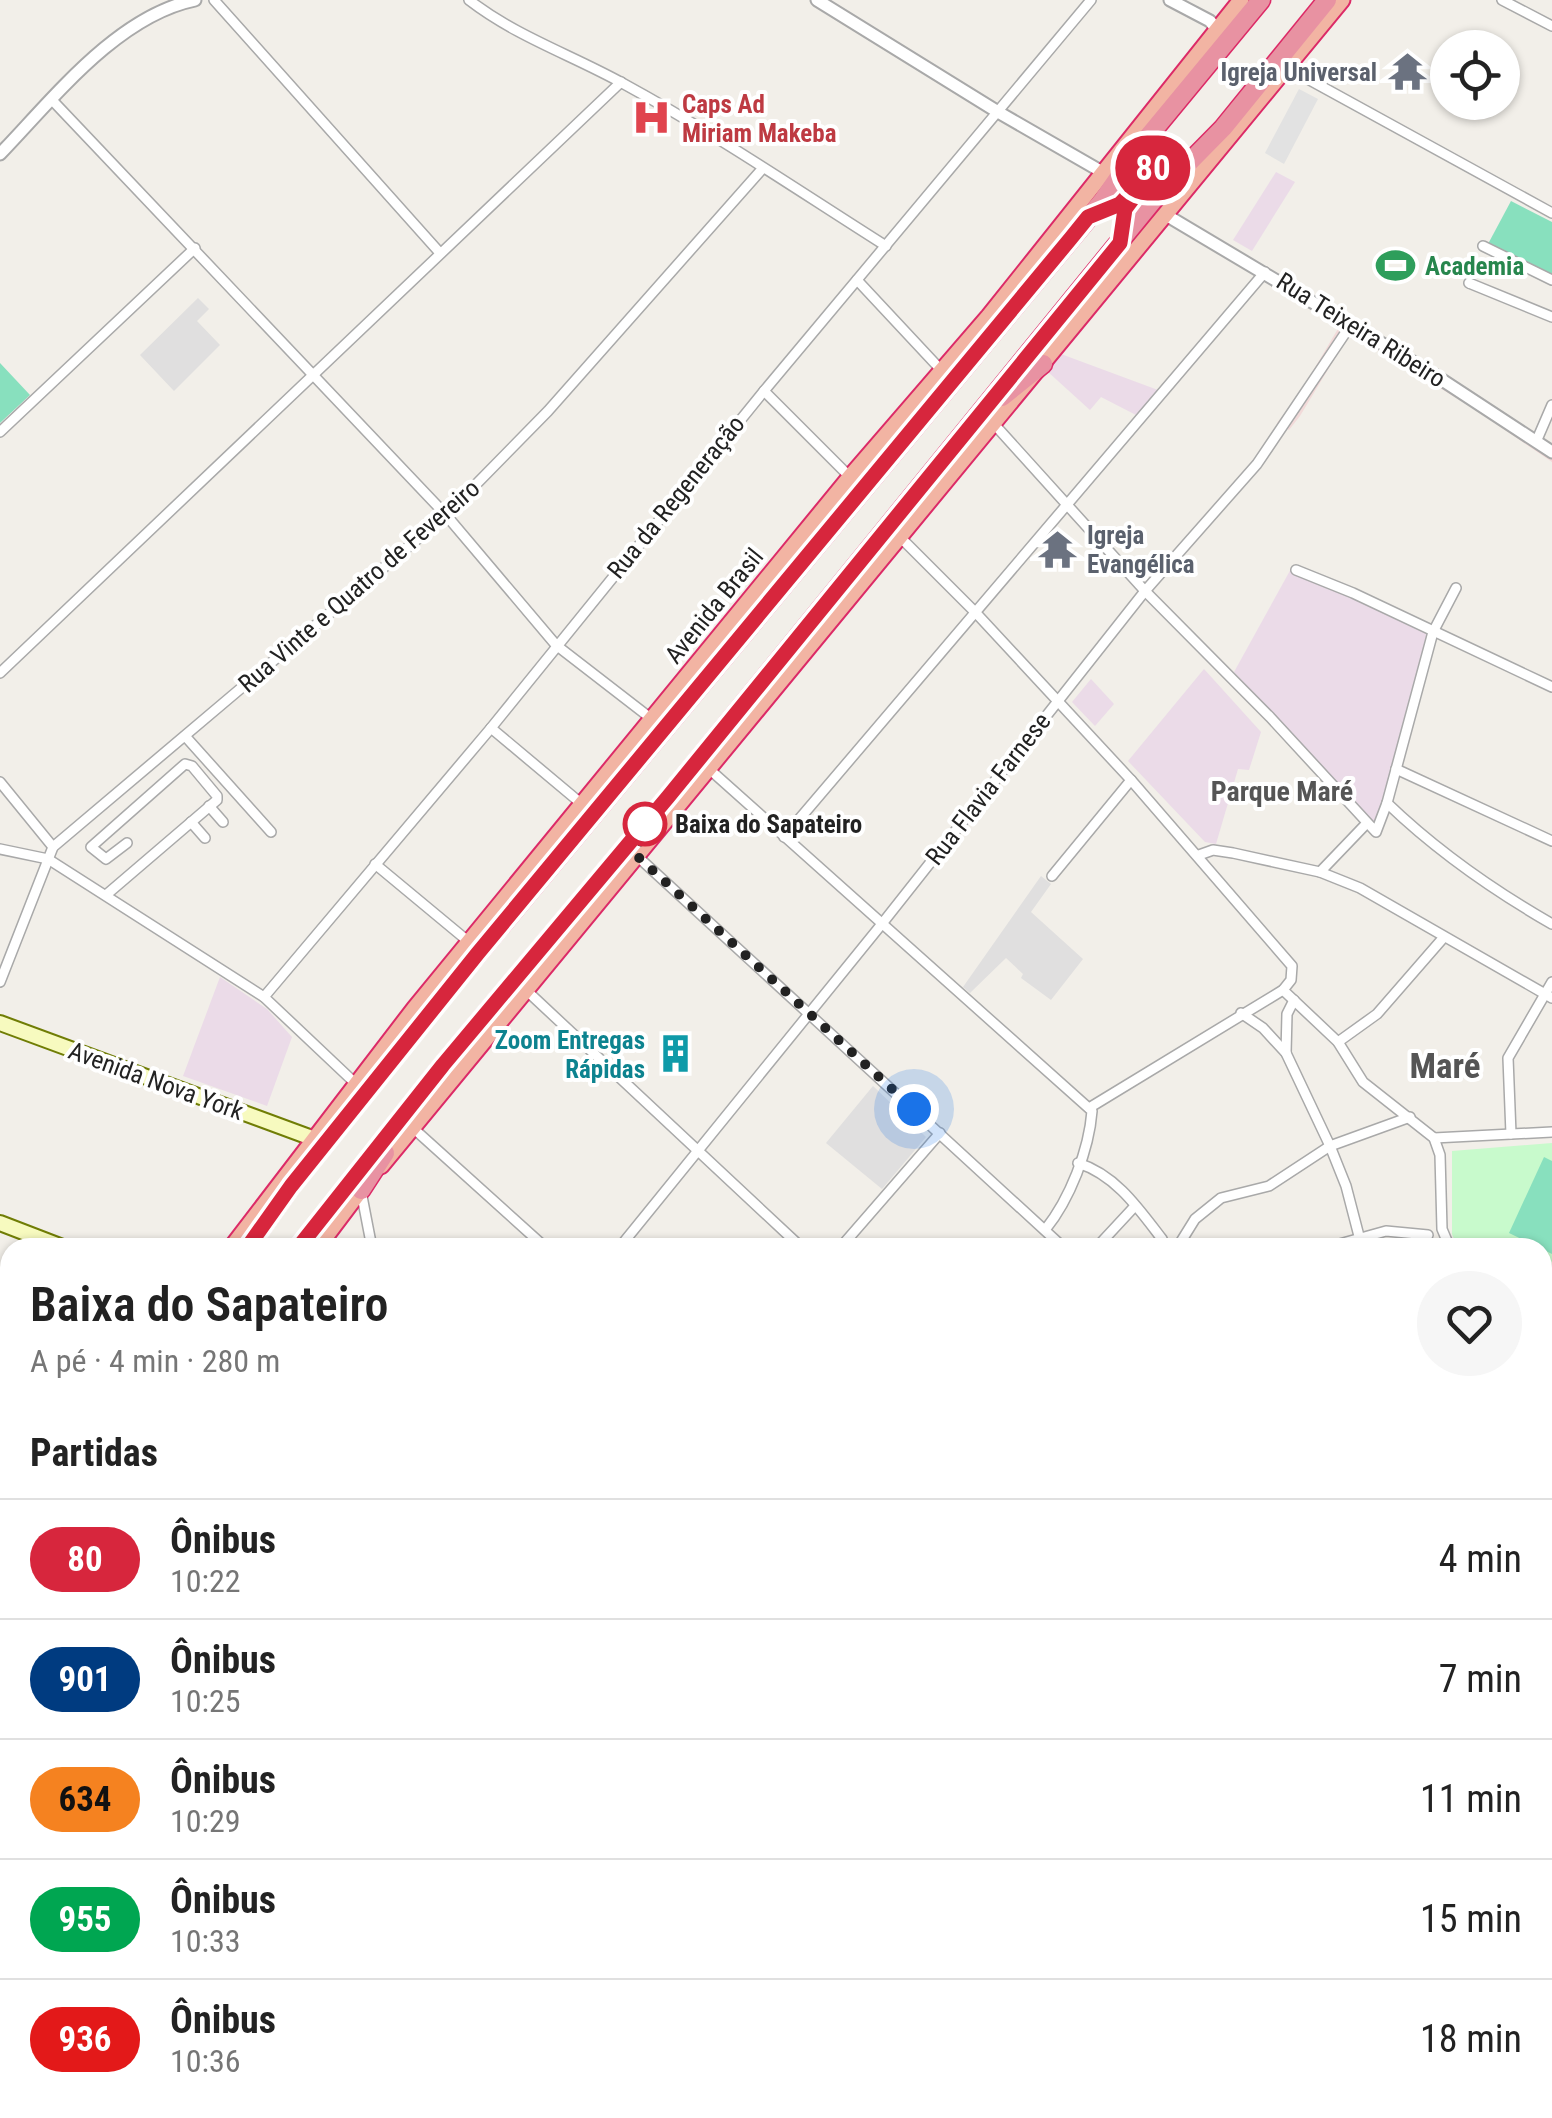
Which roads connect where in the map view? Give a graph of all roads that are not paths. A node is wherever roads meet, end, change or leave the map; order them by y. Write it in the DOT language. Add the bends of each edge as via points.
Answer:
graph roads {
  1 [pos="195,0"];
  2 [pos="214,0"];
  3 [pos="469,0"];
  4 [pos="817,0"];
  5 [pos="1091,0"];
  6 [pos="1170,0"];
  7 [pos="1241,0"];
  8 [pos="1261,0"];
  9 [pos="1327,0"];
  10 [pos="1342,0"];
  11 [pos="1502,0"];
  12 [pos="1552,26"];
  13 [pos="1218,30"];
  14 [pos="1286,67"];
  15 [pos="621,82"];
  16 [pos="52,100"];
  17 [pos="998,112"];
  18 [pos="0,154"];
  19 [pos="763,168"];
  20 [pos="1104,172"];
  21 [pos="1552,213"];
  22 [pos="1166,215"];
  23 [pos="886,246"];
  24 [pos="1483,246"];
  25 [pos="195,248"];
  26 [pos="440,254"];
  27 [pos="1265,272"];
  28 [pos="857,280"];
  29 [pos="1552,280"];
  30 [pos="1468,283"];
  31 [pos="989,316"];
  32 [pos="1552,318"];
  33 [pos="1350,326"];
  34 [pos="1043,364"];
  35 [pos="942,371"];
  36 [pos="314,373"];
  37 [pos="764,390"];
  38 [pos="1552,405"];
  39 [pos="974,419"];
  40 [pos="994,424"];
  41 [pos="0,432"];
  42 [pos="1536,442"];
  43 [pos="1552,452"];
  44 [pos="850,476"];
  45 [pos="1066,506"];
  46 [pos="446,516"];
  47 [pos="899,536"];
  48 [pos="1296,570"];
  49 [pos="1456,588"];
  50 [pos="1145,591"];
  51 [pos="767,603"];
  52 [pos="976,612"];
  53 [pos="1433,632"];
  54 [pos="556,644"];
  55 [pos="0,673"];
  56 [pos="1552,687"];
  57 [pos="1057,700"];
  58 [pos="653,720"];
  59 [pos="491,728"];
  60 [pos="186,736"];
  61 [pos="708,768"];
  62 [pos="1396,769"];
  63 [pos="1132,780"];
  64 [pos="0,782"];
  65 [pos="1388,803"];
  66 [pos="583,805"];
  67 [pos="209,806"];
  68 [pos="191,822"];
  69 [pos="223,822"];
  70 [pos="1367,823"];
  71 [pos="271,832"];
  72 [pos="204,838"];
  73 [pos="784,838"];
  74 [pos="1552,841"];
  75 [pos="127,843"];
  76 [pos="53,847"];
  77 [pos="0,848"];
  78 [pos="1199,855"];
  79 [pos="637,856"];
  80 [pos="48,858"];
  81 [pos="375,864"];
  82 [pos="1320,872"];
  83 [pos="1052,876"];
  84 [pos="106,895"];
  85 [pos="1552,924"];
  86 [pos="881,925"];
  87 [pos="1444,936"];
  88 [pos="469,942"];
  89 [pos="456,980"];
  90 [pos="0,982"];
  91 [pos="1552,982"];
  92 [pos="526,990"];
  93 [pos="1283,990"];
  94 [pos="1548,996"];
  95 [pos="264,997"];
  96 [pos="1294,1000"];
  97 [pos="1241,1013"];
  98 [pos="809,1014"];
  99 [pos="0,1023"];
  100 [pos="1338,1042"];
  101 [pos="1286,1054"];
  102 [pos="443,1065"];
  103 [pos="355,1083"];
  104 [pos="1090,1109"];
  105 [pos="1410,1117"];
  106 [pos="413,1128"];
  107 [pos="1552,1132"];
  108 [pos="940,1133"];
  109 [pos="1512,1134"];
  110 [pos="312,1138"];
  111 [pos="1434,1138"];
  112 [pos="1330,1146"];
  113 [pos="698,1152"];
  114 [pos="1078,1163"];
  115 [pos="361,1190"];
  116 [pos="1134,1206"];
  117 [pos="0,1223"];
  118 [pos="1442,1229"];
  119 [pos="1045,1230"];
  120 [pos="1428,1235"];
  121 [pos="1359,1236"];
  122 [pos="39,1238"];
  123 [pos="238,1238"];
  124 [pos="254,1238"];
  125 [pos="307,1238"];
  126 [pos="325,1238"];
  127 [pos="370,1238"];
  128 [pos="535,1238"];
  129 [pos="626,1238"];
  130 [pos="791,1238"];
  131 [pos="849,1238"];
  132 [pos="1053,1238"];
  133 [pos="1105,1238"];
  134 [pos="1161,1238"];
  135 [pos="1183,1238"];
  136 [pos="1354,1238"];
  137 [pos="1429,1238"];
  138 [pos="1446,1238"];
  1 -- 16 [label="street" via="127,30"];
  2 -- 26 [label="street"];
  3 -- 15 [label="street" via="520,34"];
  4 -- 17 [label="street"];
  5 -- 17 [label="street, Rua da Regeneração"];
  6 -- 13 [label="street"];
  7 -- 13 [label="highway, Avenida Brasil"];
  8 -- 51 [label="highway, Avenida Brasil"];
  9 -- 39 [label="highway"];
  10 -- 14 [label="highway"];
  11 -- 12 [label="street"];
  13 -- 20 [label="highway, Avenida Brasil"];
  14 -- 21 [label="street"];
  14 -- 22 [label="highway"];
  15 -- 19 [label="street"];
  15 -- 26 [label="street"];
  16 -- 18 [label="street"];
  16 -- 25 [label="street"];
  17 -- 20 [label="street"];
  17 -- 23 [label="street, Rua da Regeneração"];
  19 -- 23 [label="street"];
  19 -- 46 [label="street, Rua Vinte e Quatro de Fevereiro" via="548,412"];
  20 -- 31 [label="highway, Avenida Brasil"];
  22 -- 27 [label="street, Rua Teixeira Ribeiro"];
  22 -- 34 [label="highway"];
  23 -- 28 [label="street, Rua da Regeneração"];
  24 -- 29 [label="street"];
  25 -- 36 [label="street"];
  25 -- 41 [label="street"];
  26 -- 36 [label="street"];
  27 -- 33 [label="street, Rua Teixeira Ribeiro"];
  27 -- 45 [label="street"];
  28 -- 35 [label="street"];
  28 -- 37 [label="street, Rua da Regeneração"];
  30 -- 32 [label="street"];
  31 -- 35 [label="highway, Avenida Brasil"];
  31 -- 51 [label="highway"];
  33 -- 42 [label="street, Rua Teixeira Ribeiro"];
  33 -- 50 [label="street, Rua Flavia Farnese" via="1257,464"];
  34 -- 39 [label="highway"];
  34 -- 40 [label="highway"];
  35 -- 44 [label="highway, Avenida Brasil"];
  36 -- 46 [label="street"];
  36 -- 55 [label="street"];
  37 -- 44 [label="street"];
  37 -- 54 [label="street, Rua da Regeneração"];
  38 -- 42 [label="street"];
  39 -- 102 [label="highway"];
  40 -- 45 [label="street"];
  40 -- 47 [label="highway"];
  42 -- 43 [label="street, Rua Teixeira Ribeiro"];
  44 -- 58 [label="highway, Avenida Brasil"];
  45 -- 50 [label="street"];
  45 -- 52 [label="street"];
  46 -- 54 [label="street"];
  46 -- 60 [label="street, Rua Vinte e Quatro de Fevereiro"];
  47 -- 52 [label="street"];
  47 -- 61 [label="highway"];
  48 -- 53 [label="street"];
  49 -- 53 [label="street"];
  50 -- 57 [label="street, Rua Flavia Farnese"];
  50 -- 70 [label="street"];
  51 -- 89 [label="highway, Avenida Brasil"];
  52 -- 57 [label="street"];
  52 -- 73 [label="street"];
  53 -- 56 [label="street"];
  53 -- 62 [label="street"];
  54 -- 58 [label="street"];
  54 -- 59 [label="street, Rua da Regeneração"];
  57 -- 63 [label="street"];
  57 -- 86 [label="street, Rua Flavia Farnese"];
  58 -- 66 [label="highway, Avenida Brasil"];
  59 -- 66 [label="street"];
  59 -- 81 [label="street, Rua da Regeneração"];
  60 -- 71 [label="street"];
  60 -- 76 [label="street, Rua Vinte e Quatro de Fevereiro"];
  61 -- 73 [label="street"];
  61 -- 79 [label="highway"];
  62 -- 65 [label="street"];
  62 -- 74 [label="street"];
  63 -- 78 [label="street"];
  63 -- 83 [label="street"];
  64 -- 76 [label="street"];
  65 -- 70 [label="street" via="1376,832"];
  65 -- 85 [label="street" via="1455,863"];
  66 -- 88 [label="highway, Avenida Brasil"];
  67 -- 68 [label="street"];
  67 -- 69 [label="street"];
  67 -- 75 [label="street" via="217,796 185,764 91,847 106,859"];
  68 -- 72 [label="street"];
  68 -- 84 [label="street"];
  70 -- 82 [label="street"];
  73 -- 86 [label="street"];
  76 -- 80 [label="street"];
  77 -- 80 [label="street"];
  78 -- 82 [label="street" via="1219,850"];
  78 -- 93 [label="street" via="1289,962 1291,980"];
  79 -- 92 [label="highway"];
  79 -- 98 [label="street"];
  80 -- 84 [label="street"];
  80 -- 90 [label="street"];
  81 -- 88 [label="street"];
  81 -- 95 [label="street, Rua da Regeneração"];
  82 -- 87 [label="street"];
  84 -- 95 [label="street"];
  86 -- 98 [label="street, Rua Flavia Farnese"];
  86 -- 104 [label="street"];
  87 -- 94 [label="street"];
  87 -- 100 [label="street" via="1377,1014"];
  88 -- 103 [label="highway, Avenida Brasil"];
  89 -- 103 [label="highway"];
  89 -- 124 [label="highway, Avenida Brasil"];
  91 -- 94 [label="street"];
  92 -- 106 [label="highway"];
  92 -- 113 [label="street"];
  93 -- 96 [label="street"];
  93 -- 97 [label="street"];
  94 -- 109 [label="street" via="1508,1058"];
  95 -- 103 [label="street"];
  96 -- 100 [label="street"];
  96 -- 101 [label="street"];
  97 -- 101 [label="street"];
  97 -- 104 [label="street"];
  98 -- 108 [label="street"];
  98 -- 113 [label="street, Rua Flavia Farnese"];
  99 -- 110 [label="main road, Avenida Nova York"];
  100 -- 105 [label="street" via="1363,1082"];
  101 -- 112 [label="street"];
  102 -- 115 [label="highway"];
  102 -- 125 [label="highway"];
  103 -- 110 [label="highway, Avenida Brasil"];
  104 -- 114 [label="street"];
  105 -- 111 [label="street"];
  105 -- 112 [label="street"];
  106 -- 115 [label="highway"];
  106 -- 128 [label="street"];
  107 -- 109 [label="street"];
  108 -- 119 [label="street"];
  108 -- 131 [label="street"];
  109 -- 111 [label="street"];
  110 -- 123 [label="highway, Avenida Brasil"];
  111 -- 118 [label="street"];
  112 -- 121 [label="street"];
  112 -- 135 [label="street" via="1268,1186 1222,1198"];
  113 -- 129 [label="street, Rua Flavia Farnese"];
  113 -- 130 [label="street"];
  114 -- 116 [label="street" via="1110,1179"];
  114 -- 119 [label="street" via="1061,1210"];
  115 -- 126 [label="highway"];
  115 -- 127 [label="street"];
  116 -- 133 [label="street"];
  116 -- 134 [label="street"];
  117 -- 122 [label="main road"];
  118 -- 120 [label="street"];
  118 -- 138 [label="street"];
  119 -- 132 [label="street"];
  120 -- 121 [label="street"];
  120 -- 137 [label="street"];
  121 -- 136 [label="street"];
}
